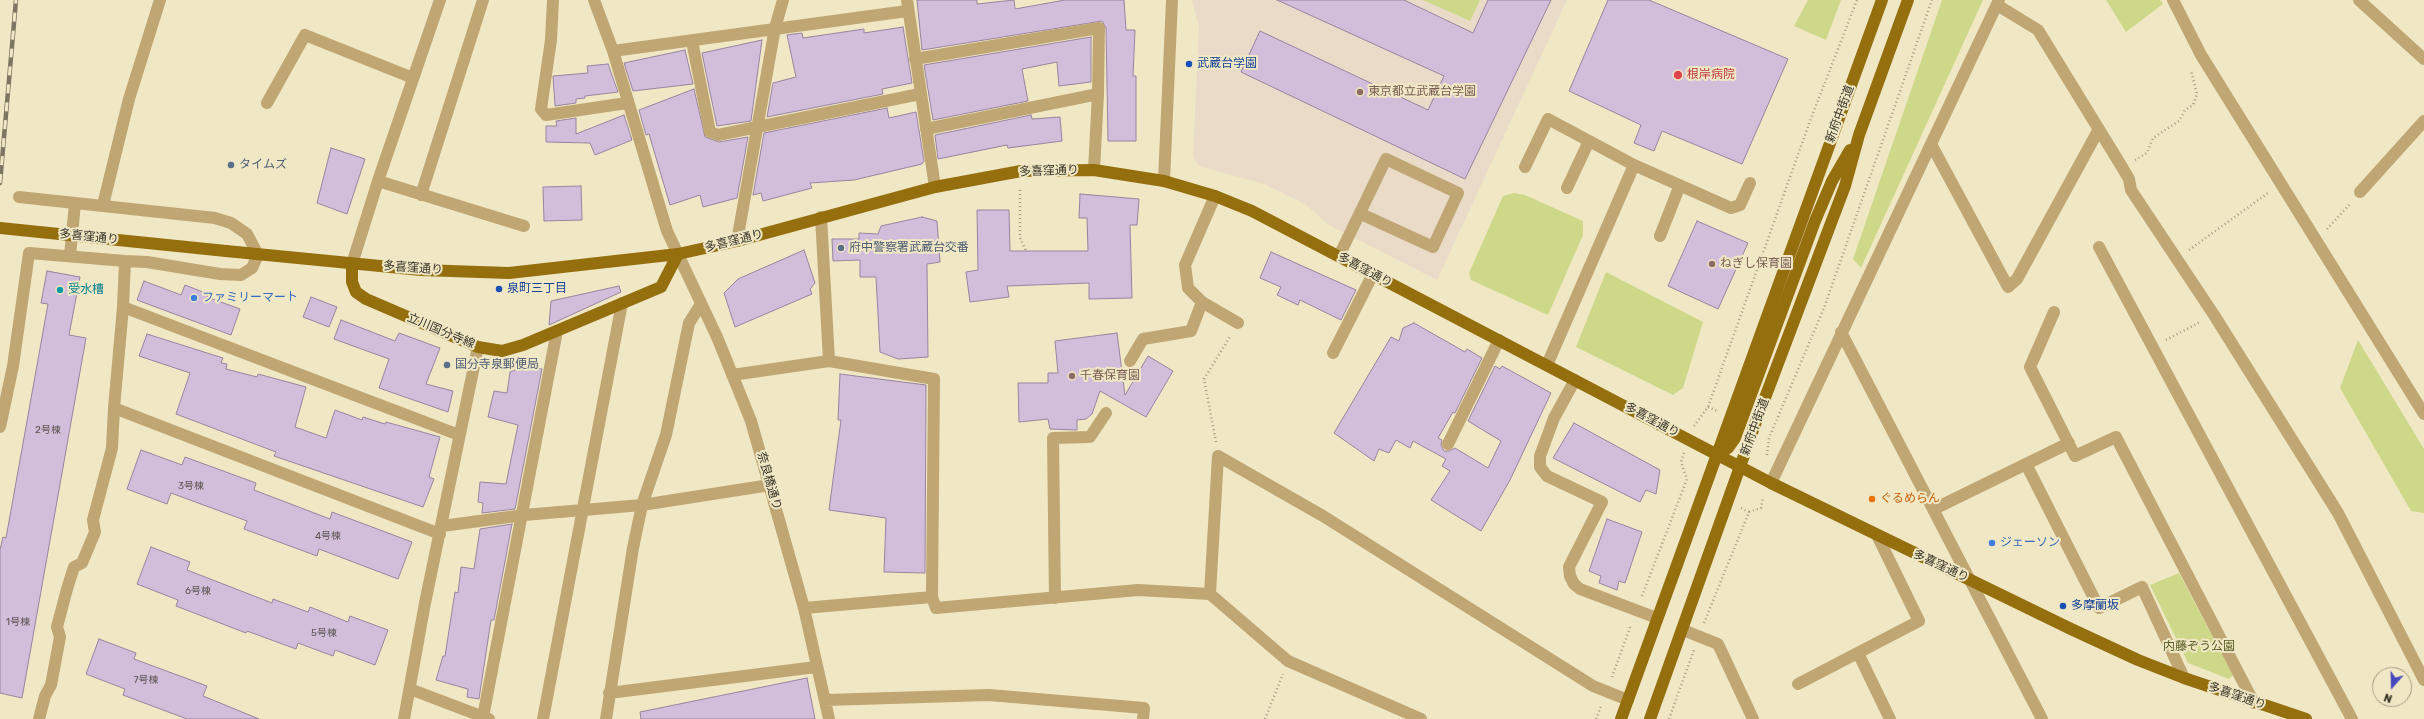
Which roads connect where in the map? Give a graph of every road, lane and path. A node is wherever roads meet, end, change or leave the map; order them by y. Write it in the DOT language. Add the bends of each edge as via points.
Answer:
graph roads {
  1 [pos="160,0"];
  2 [pos="440,0"];
  3 [pos="483,0"];
  4 [pos="553,0"];
  5 [pos="594,0"];
  6 [pos="783,0"];
  7 [pos="1172,0"];
  8 [pos="1857,0"];
  9 [pos="1882,0"];
  10 [pos="1908,0"];
  11 [pos="1932,0"];
  12 [pos="2173,0"];
  13 [pos="2359,0"];
  14 [pos="1998,2"];
  15 [pos="907,5"];
  16 [pos="775,28"];
  17 [pos="692,41"];
  18 [pos="613,51"];
  19 [pos="2201,55"];
  20 [pos="2424,59"];
  21 [pos="914,60"];
  22 [pos="413,78"];
  23 [pos="920,94"];
  24 [pos="1098,94"];
  25 [pos="267,103"];
  26 [pos="627,103"];
  27 [pos="2424,121"];
  28 [pos="758,126"];
  29 [pos="926,129"];
  30 [pos="2099,129"];
  31 [pos="1859,134"];
  32 [pos="1589,141"];
  33 [pos="1931,144"];
  34 [pos="1634,165"];
  35 [pos="1525,167"];
  36 [pos="2122,167"];
  37 [pos="1094,170"];
  38 [pos="378,181"];
  39 [pos="1164,181"];
  40 [pos="1750,183"];
  41 [pos="1680,185"];
  42 [pos="935,187"];
  43 [pos="1567,188"];
  44 [pos="2282,189"];
  45 [pos="1020,190"];
  46 [pos="2360,192"];
  47 [pos="421,195"];
  48 [pos="1215,196"];
  49 [pos="19,197"];
  50 [pos="75,203"];
  51 [pos="103,205"];
  52 [pos="1361,214"];
  53 [pos="821,217"];
  54 [pos="524,226"];
  55 [pos="0,228"];
  56 [pos="1660,236"];
  57 [pos="737,241"];
  58 [pos="2316,241"];
  59 [pos="2099,247"];
  60 [pos="1026,251"];
  61 [pos="678,254"];
  62 [pos="258,255"];
  63 [pos="70,256"];
  64 [pos="1339,256"];
  65 [pos="2178,258"];
  66 [pos="125,261"];
  67 [pos="352,264"];
  68 [pos="1373,274"];
  69 [pos="1202,302"];
  70 [pos="622,303"];
  71 [pos="701,304"];
  72 [pos="123,307"];
  73 [pos="2054,312"];
  74 [pos="2214,315"];
  75 [pos="1238,323"];
  76 [pos="557,331"];
  77 [pos="1841,332"];
  78 [pos="1499,340"];
  79 [pos="478,346"];
  80 [pos="2153,347"];
  81 [pos="1333,353"];
  82 [pos="830,361"];
  83 [pos="1130,361"];
  84 [pos="1547,366"];
  85 [pos="732,375"];
  86 [pos="1575,380"];
  87 [pos="114,408"];
  88 [pos="1106,413"];
  89 [pos="2424,414"];
  90 [pos="1695,422"];
  91 [pos="0,428"];
  92 [pos="459,435"];
  93 [pos="2069,442"];
  94 [pos="1448,444"];
  95 [pos="1716,454"];
  96 [pos="1218,456"];
  97 [pos="1768,458"];
  98 [pos="1681,462"];
  99 [pos="2026,464"];
  100 [pos="1741,467"];
  101 [pos="1771,483"];
  102 [pos="770,485"];
  103 [pos="642,506"];
  104 [pos="1761,508"];
  105 [pos="1934,509"];
  106 [pos="582,510"];
  107 [pos="524,515"];
  108 [pos="441,530"];
  109 [pos="1878,536"];
  110 [pos="1968,579"];
  111 [pos="1210,594"];
  112 [pos="932,598"];
  113 [pos="1055,598"];
  114 [pos="804,608"];
  115 [pos="1637,611"];
  116 [pos="1657,618"];
  117 [pos="1683,630"];
  118 [pos="1699,637"];
  119 [pos="1858,653"];
  120 [pos="1288,661"];
  121 [pos="816,667"];
  122 [pos="2184,678"];
  123 [pos="2424,680"];
  124 [pos="1798,684"];
  125 [pos="410,689"];
  126 [pos="1606,692"];
  127 [pos="609,693"];
  128 [pos="825,700"];
  129 [pos="1628,700"];
  130 [pos="2254,703"];
  131 [pos="486,718"];
  132 [pos="39,719"];
  133 [pos="404,719"];
  134 [pos="542,719"];
  135 [pos="606,719"];
  136 [pos="829,719"];
  137 [pos="1144,719"];
  138 [pos="1265,719"];
  139 [pos="1422,719"];
  140 [pos="1596,719"];
  141 [pos="1620,719"];
  142 [pos="1650,719"];
  143 [pos="1669,719"];
  144 [pos="1753,719"];
  145 [pos="1890,719"];
  146 [pos="2042,719"];
  147 [pos="2306,719"];
  148 [pos="2352,719"];
  1 -- 51 [label="street" via="129,99"];
  2 -- 22 [label="street"];
  3 -- 47 [label="street"];
  4 -- 26 [label="street" via="551,40 542,109 546,116"];
  5 -- 18 [label="street, 奈良橋通り"];
  6 -- 16 [label="street"];
  7 -- 39 [label="street"];
  8 -- 90 [label="path" via="1810,121 1708,407"];
  9 -- 95 [label="main road, 新府中街道"];
  10 -- 31 [label="main road, 新府中街道"];
  11 -- 97 [label="path" via="1824,308 1769,438 1766,453"];
  12 -- 19 [label="street"];
  13 -- 20 [label="street"];
  14 -- 30 [label="street" via="2038,30"];
  14 -- 33 [label="street"];
  15 -- 16 [label="street"];
  15 -- 21 [label="street"];
  16 -- 17 [label="street"];
  16 -- 28 [label="street"];
  17 -- 18 [label="street"];
  17 -- 28 [label="street" via="710,132 718,135"];
  18 -- 26 [label="street, 奈良橋通り"];
  19 -- 36 [label="path" via="2189,63 2197,94 2193,105 2185,110 2179,121 2153,138 2147,153"];
  19 -- 44 [label="street"];
  21 -- 23 [label="street"];
  21 -- 24 [label="street" via="1099,28"];
  22 -- 25 [label="street" via="305,35"];
  22 -- 38 [label="street"];
  23 -- 28 [label="street"];
  23 -- 29 [label="street"];
  24 -- 29 [label="street"];
  24 -- 37 [label="street"];
  26 -- 61 [label="street, 奈良橋通り" via="667,231"];
  27 -- 46 [label="street"];
  28 -- 57 [label="street"];
  29 -- 42 [label="street"];
  30 -- 33 [label="street" via="2017,279 2008,287"];
  30 -- 36 [label="street"];
  31 -- 95 [label="main road, 新府中街道" via="1832,181 1815,221 1735,438 1728,448"];
  31 -- 100 [label="main road, 新府中街道" via="1845,186"];
  32 -- 34 [label="street"];
  32 -- 35 [label="street" via="1548,119"];
  32 -- 43 [label="street"];
  33 -- 77 [label="street"];
  34 -- 41 [label="street"];
  34 -- 84 [label="street"];
  36 -- 65 [label="street" via="2129,179 2131,190"];
  37 -- 39 [label="main road, 多喜窪通り"];
  37 -- 42 [label="main road, 多喜窪通り" via="1021,171"];
  38 -- 47 [label="street"];
  38 -- 67 [label="street"];
  39 -- 48 [label="main road, 多喜窪通り"];
  40 -- 41 [label="street" via="1740,205 1731,208"];
  41 -- 56 [label="street"];
  42 -- 53 [label="main road, 多喜窪通り"];
  44 -- 58 [label="street"];
  44 -- 65 [label="path"];
  45 -- 60 [label="path" via="1020,238"];
  46 -- 58 [label="path"];
  47 -- 54 [label="street"];
  48 -- 64 [label="main road, 多喜窪通り" via="1252,211"];
  48 -- 69 [label="street" via="1185,265 1188,288"];
  49 -- 50 [label="street"];
  50 -- 51 [label="street"];
  50 -- 63 [label="street"];
  51 -- 62 [label="street" via="215,218 231,223 247,234"];
  52 -- 52 [label="street" via="1386,159 1458,193 1433,247"];
  52 -- 64 [label="street"];
  53 -- 57 [label="main road, 多喜窪通り"];
  53 -- 82 [label="street"];
  55 -- 62 [label="main road, 多喜窪通り, bridge"];
  57 -- 61 [label="main road, 多喜窪通り"];
  58 -- 89 [label="street"];
  59 -- 80 [label="street"];
  61 -- 67 [label="main road, 多喜窪通り" via="510,273"];
  61 -- 70 [label="main road, 立川国分寺線" via="661,287"];
  61 -- 71 [label="street, 奈良橋通り"];
  62 -- 66 [label="street" via="252,268 241,275"];
  62 -- 67 [label="main road"];
  63 -- 66 [label="street"];
  63 -- 91 [label="street" via="30,253 13,366"];
  64 -- 68 [label="main road, 多喜窪通り"];
  65 -- 74 [label="street"];
  66 -- 72 [label="street"];
  67 -- 79 [label="main road, 立川国分寺線" via="352,282 356,292 366,299"];
  68 -- 78 [label="main road, 多喜窪通り"];
  68 -- 81 [label="street"];
  69 -- 75 [label="street"];
  69 -- 83 [label="street" via="1191,331 1143,339"];
  70 -- 76 [label="main road, 立川国分寺線"];
  70 -- 106 [label="street"];
  71 -- 85 [label="street, 奈良橋通り"];
  71 -- 103 [label="street" via="689,323 666,435"];
  72 -- 87 [label="street"];
  72 -- 92 [label="street"];
  73 -- 93 [label="street" via="2030,367"];
  74 -- 80 [label="path"];
  74 -- 123 [label="street" via="2338,513"];
  75 -- 96 [label="path" via="1204,379"];
  76 -- 79 [label="main road, 立川国分寺線" via="502,351"];
  76 -- 107 [label="street"];
  77 -- 101 [label="street"];
  77 -- 105 [label="street"];
  78 -- 84 [label="main road, 多喜窪通り"];
  78 -- 94 [label="street"];
  79 -- 92 [label="street"];
  80 -- 148 [label="street"];
  82 -- 85 [label="street"];
  82 -- 112 [label="street" via="934,379"];
  84 -- 86 [label="main road, 多喜窪通り"];
  85 -- 102 [label="street, 奈良橋通り" via="751,421"];
  86 -- 95 [label="main road, 多喜窪通り"];
  86 -- 115 [label="street" via="1554,418 1540,456 1540,467 1546,476 1602,502 1569,568 1574,584 1580,589"];
  87 -- 108 [label="street"];
  87 -- 132 [label="street" via="112,448 93,520 95,532 82,564 74,567 67,589 57,627 60,637 51,685"];
  88 -- 113 [label="street" via="1090,437 1053,438"];
  92 -- 108 [label="street"];
  93 -- 99 [label="street"];
  93 -- 130 [label="street" via="2076,456 2116,437"];
  95 -- 100 [label="main road, 多喜窪通り"];
  95 -- 116 [label="main road, 新府中街道"];
  96 -- 111 [label="street"];
  96 -- 126 [label="street" via="1323,516 1492,624"];
  98 -- 115 [label="path" via="1687,478"];
  99 -- 105 [label="street"];
  99 -- 122 [label="street" via="2099,608 2142,587"];
  100 -- 101 [label="main road, 多喜窪通り"];
  100 -- 117 [label="main road, 新府中街道"];
  101 -- 109 [label="main road, 多喜窪通り"];
  102 -- 103 [label="street"];
  102 -- 114 [label="street, 奈良橋通り"];
  103 -- 106 [label="street"];
  103 -- 127 [label="street"];
  104 -- 118 [label="path" via="1749,512"];
  105 -- 110 [label="street"];
  106 -- 107 [label="street"];
  106 -- 134 [label="street"];
  107 -- 108 [label="street"];
  107 -- 131 [label="street"];
  108 -- 125 [label="street"];
  109 -- 110 [label="main road, 多喜窪通り"];
  109 -- 119 [label="street" via="1919,621"];
  110 -- 122 [label="main road, 多喜窪通り" via="2138,660"];
  110 -- 146 [label="street"];
  111 -- 113 [label="street" via="1138,590"];
  111 -- 120 [label="street"];
  112 -- 113 [label="street" via="936,608"];
  112 -- 114 [label="street"];
  114 -- 121 [label="street, 奈良橋通り"];
  115 -- 116 [label="street"];
  115 -- 126 [label="path"];
  116 -- 129 [label="main road, 新府中街道"];
  117 -- 118 [label="street"];
  117 -- 142 [label="main road, 新府中街道"];
  118 -- 143 [label="path"];
  118 -- 144 [label="street" via="1718,644"];
  119 -- 124 [label="street"];
  119 -- 145 [label="street"];
  120 -- 138 [label="path"];
  120 -- 139 [label="street"];
  121 -- 127 [label="street"];
  121 -- 128 [label="street, 奈良橋通り"];
  122 -- 130 [label="main road, 多喜窪通り"];
  125 -- 131 [label="street"];
  125 -- 133 [label="street"];
  126 -- 129 [label="street"];
  126 -- 140 [label="path"];
  127 -- 135 [label="street"];
  128 -- 136 [label="street, 奈良橋通り"];
  128 -- 137 [label="street" via="989,695 1144,708"];
  129 -- 141 [label="main road, 新府中街道"];
  130 -- 147 [label="main road, 多喜窪通り"];
}
